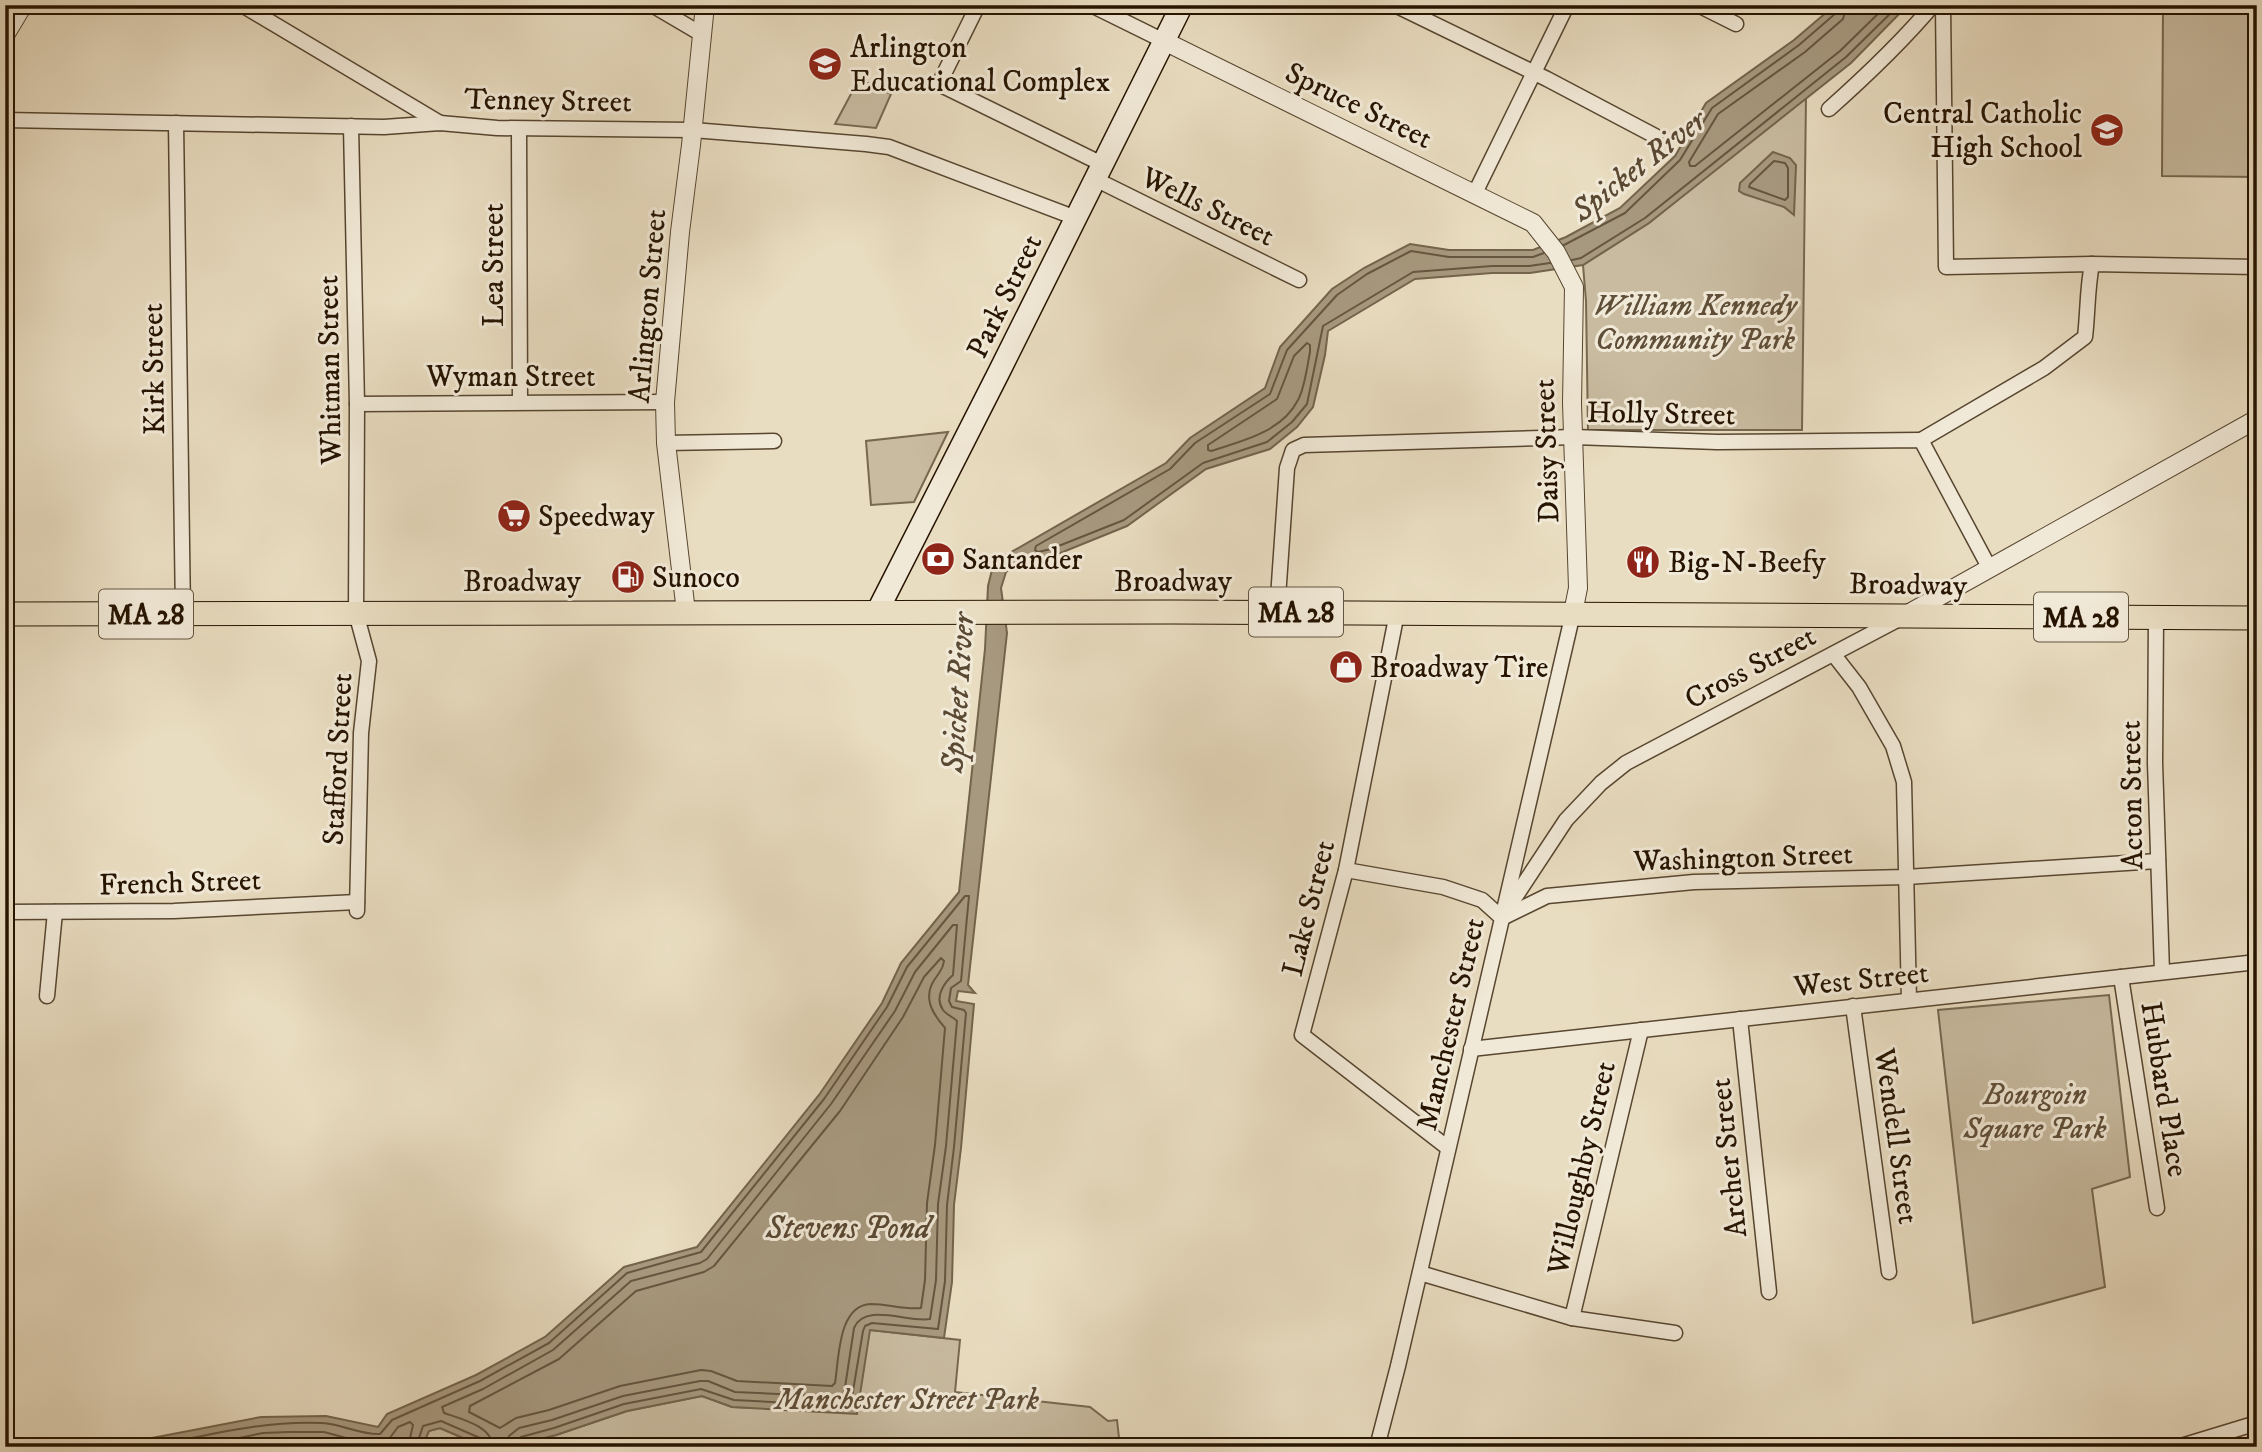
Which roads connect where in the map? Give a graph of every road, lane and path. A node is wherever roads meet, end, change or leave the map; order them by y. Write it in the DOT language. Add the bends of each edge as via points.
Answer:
graph roads {
  1 [pos="23,5"];
  2 [pos="242,5"];
  3 [pos="652,5"];
  4 [pos="705,5"];
  5 [pos="978,5"];
  6 [pos="1091,5"];
  7 [pos="1182,5"];
  8 [pos="1395,5"];
  9 [pos="1567,5"];
  10 [pos="1698,5"];
  11 [pos="1933,5"];
  12 [pos="1943,5"];
  13 [pos="1736,24"];
  14 [pos="5,35"];
  15 [pos="703,35"];
  16 [pos="1164,41"];
  17 [pos="1533,74"];
  18 [pos="1829,109"];
  19 [pos="5,120"];
  20 [pos="176,123"];
  21 [pos="440,123"];
  22 [pos="351,126"];
  23 [pos="519,128"];
  24 [pos="693,130"];
  25 [pos="1655,136"];
  26 [pos="1099,172"];
  27 [pos="1475,193"];
  28 [pos="1076,218"];
  29 [pos="2092,264"];
  30 [pos="2257,267"];
  31 [pos="1298,280"];
  32 [pos="1574,287"];
  33 [pos="520,402"];
  34 [pos="665,402"];
  35 [pos="357,404"];
  36 [pos="2257,419"];
  37 [pos="1574,438"];
  38 [pos="1921,440"];
  39 [pos="774,441"];
  40 [pos="666,443"];
  41 [pos="1990,569"];
  42 [pos="686,612"];
  43 [pos="877,612"];
  44 [pos="1277,612"];
  45 [pos="356,613"];
  46 [pos="1397,613"];
  47 [pos="1573,613"];
  48 [pos="5,614"];
  49 [pos="183,614"];
  50 [pos="1906,615"];
  51 [pos="2156,617"];
  52 [pos="2257,618"];
  53 [pos="1834,655"];
  54 [pos="2158,861"];
  55 [pos="1346,870"];
  56 [pos="1906,877"];
  57 [pos="357,906"];
  58 [pos="5,912"];
  59 [pos="55,912"];
  60 [pos="1502,918"];
  61 [pos="2257,962"];
  62 [pos="2162,972"];
  63 [pos="2121,978"];
  64 [pos="47,996"];
  65 [pos="1909,1000"];
  66 [pos="1853,1006"];
  67 [pos="1740,1019"];
  68 [pos="1641,1030"];
  69 [pos="1471,1049"];
  70 [pos="1448,1149"];
  71 [pos="2157,1208"];
  72 [pos="1889,1272"];
  73 [pos="1420,1273"];
  74 [pos="1769,1292"];
  75 [pos="1572,1318"];
  76 [pos="1675,1333"];
  77 [pos="2257,1423"];
  78 [pos="1377,1447"];
  79 [pos="2178,1447"];
  1 -- 14 [label="street"];
  2 -- 21 [label="street"];
  3 -- 15 [label="street"];
  4 -- 15 [label="street, Arlington Street"];
  5 -- 26 [label="street, Wells Street" via="939,84"];
  6 -- 16 [label="street, Spruce Street"];
  7 -- 16 [label="main road, Park Street"];
  8 -- 17 [label="street"];
  9 -- 17 [label="street"];
  10 -- 13 [label="street"];
  11 -- 18 [label="street" via="1863,80"];
  12 -- 29 [label="street" via="1946,267"];
  15 -- 24 [label="street, Arlington Street"];
  16 -- 26 [label="main road, Park Street"];
  16 -- 27 [label="street, Spruce Street"];
  17 -- 25 [label="street"];
  17 -- 27 [label="street"];
  19 -- 20 [label="street, Tenney Street"];
  20 -- 22 [label="street, Tenney Street"];
  20 -- 49 [label="street, Kirk Street"];
  21 -- 22 [label="street, Tenney Street"];
  21 -- 23 [label="street, Tenney Street"];
  22 -- 35 [label="street, Whitman Street"];
  23 -- 24 [label="street, Tenney Street"];
  23 -- 33 [label="street, Lea Street"];
  24 -- 28 [label="street, Tenney Street" via="889,147"];
  24 -- 34 [label="street, Arlington Street"];
  26 -- 28 [label="main road, Park Street"];
  26 -- 31 [label="street, Wells Street"];
  27 -- 32 [label="street, Spruce Street" via="1533,223 1556,252"];
  28 -- 43 [label="main road, Park Street"];
  29 -- 30 [label="street"];
  29 -- 38 [label="street" via="2085,337 2044,368"];
  32 -- 37 [label="street, Daisy Street"];
  33 -- 34 [label="street, Wyman Street"];
  33 -- 35 [label="street, Wyman Street"];
  34 -- 40 [label="street, Arlington Street"];
  35 -- 45 [label="street, Whitman Street"];
  36 -- 41 [label="street, Cross Street"];
  37 -- 38 [label="street, Holly Street"];
  37 -- 44 [label="street, Holly Street" via="1304,445 1293,450 1287,468"];
  37 -- 47 [label="street, Daisy Street" via="1578,588"];
  38 -- 41 [label="street"];
  39 -- 40 [label="street"];
  40 -- 42 [label="street, Arlington Street"];
  41 -- 50 [label="street, Cross Street"];
  42 -- 43 [label="main road, Broadway / MA 28"];
  42 -- 45 [label="main road, Broadway / MA 28"];
  43 -- 44 [label="main road, Broadway / MA 28"];
  44 -- 46 [label="main road, Broadway / MA 28"];
  45 -- 49 [label="main road, Broadway / MA 28"];
  45 -- 57 [label="street, Stafford Street" via="369,662 361,733"];
  46 -- 47 [label="main road, Broadway / MA 28"];
  46 -- 55 [label="street, Lake Street"];
  47 -- 50 [label="main road, Broadway / MA 28"];
  47 -- 60 [label="street, Manchester Street"];
  48 -- 49 [label="main road, Broadway / MA 28"];
  50 -- 51 [label="main road, Broadway / MA 28"];
  50 -- 53 [label="street, Cross Street"];
  51 -- 52 [label="main road, Broadway / MA 28"];
  51 -- 54 [label="street, Acton Street"];
  53 -- 56 [label="street" via="1894,746 1904,782"];
  53 -- 60 [label="street, Cross Street" via="1626,763 1566,820"];
  54 -- 56 [label="street, Washington Street"];
  54 -- 62 [label="street, Acton Street"];
  55 -- 60 [label="street" via="1443,887 1482,900"];
  55 -- 70 [label="street, Lake Street" via="1302,1035"];
  56 -- 60 [label="street, Washington Street" via="1694,882 1546,896"];
  56 -- 65 [label="street"];
  57 -- 59 [label="street, French Street"];
  58 -- 59 [label="street, French Street"];
  59 -- 64 [label="street"];
  60 -- 69 [label="street, Manchester Street"];
  61 -- 62 [label="street, West Street"];
  62 -- 63 [label="street, West Street"];
  63 -- 65 [label="street, West Street"];
  63 -- 71 [label="street, Hubbard Place"];
  65 -- 66 [label="street, West Street"];
  66 -- 67 [label="street, West Street"];
  66 -- 72 [label="street, Wendell Street"];
  67 -- 68 [label="street, West Street"];
  67 -- 74 [label="street, Archer Street"];
  68 -- 69 [label="street, West Street"];
  68 -- 75 [label="street, Willoughby Street"];
  69 -- 70 [label="street, Manchester Street"];
  70 -- 73 [label="street, Manchester Street"];
  73 -- 75 [label="street"];
  73 -- 78 [label="street, Manchester Street"];
  75 -- 76 [label="street"];
  77 -- 79 [label="street"];
}
